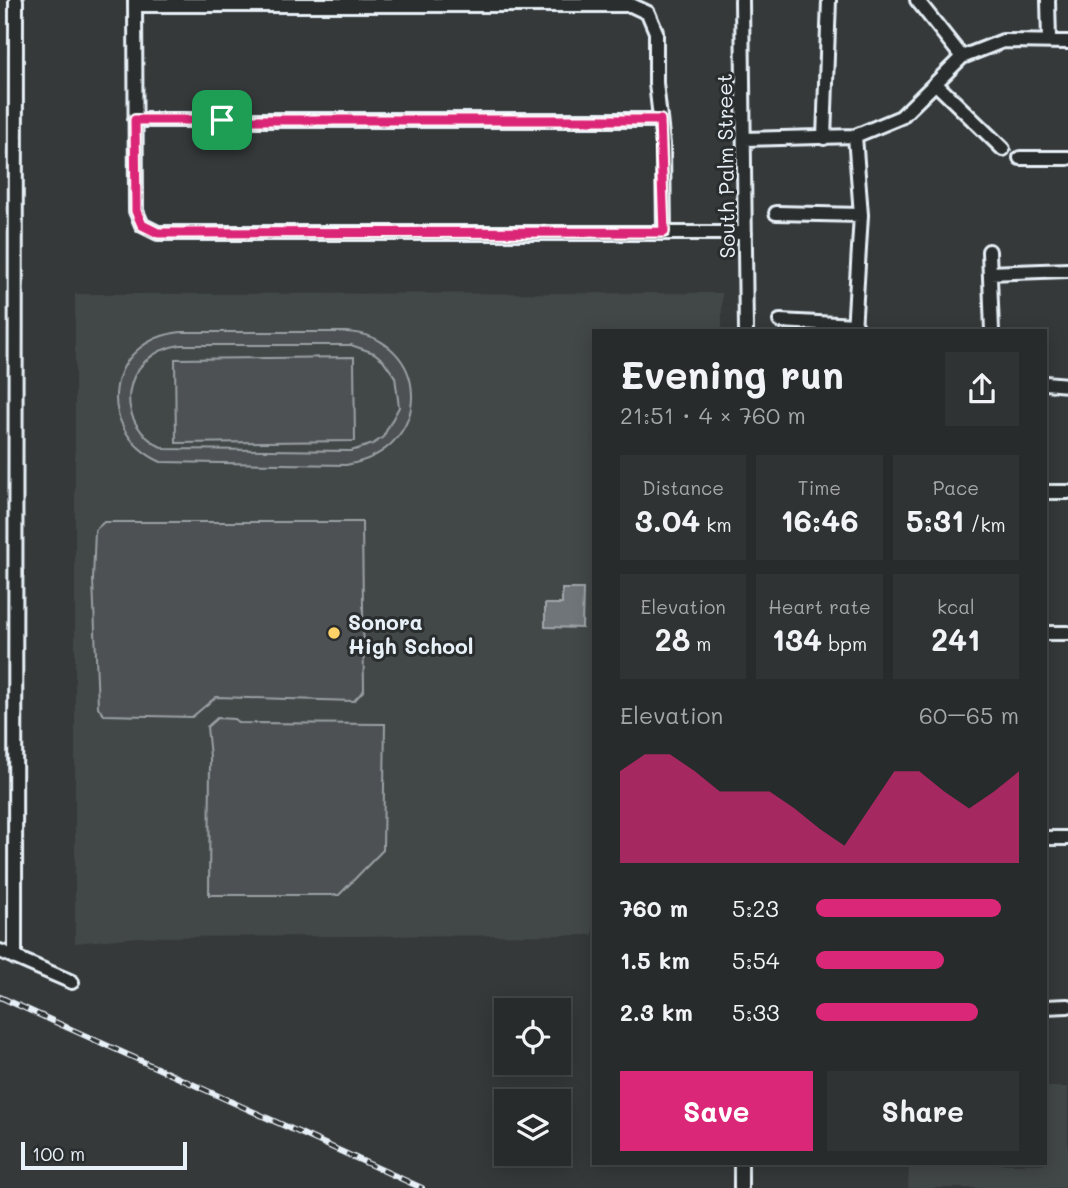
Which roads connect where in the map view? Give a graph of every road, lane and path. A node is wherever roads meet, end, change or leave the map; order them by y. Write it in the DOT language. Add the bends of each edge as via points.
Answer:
graph roads {
  1 [pos="16,0"];
  2 [pos="742,0"];
  3 [pos="830,0"];
  4 [pos="917,0"];
  5 [pos="1048,0"];
  6 [pos="135,3"];
  7 [pos="1049,40"];
  8 [pos="1068,42"];
  9 [pos="962,57"];
  10 [pos="936,83"];
  11 [pos="135,120"];
  12 [pos="660,120"];
  13 [pos="855,136"];
  14 [pos="824,138"];
  15 [pos="744,139"];
  16 [pos="1003,149"];
  17 [pos="1020,158"];
  18 [pos="1068,158"];
  19 [pos="776,213"];
  20 [pos="861,215"];
  21 [pos="664,232"];
  22 [pos="745,233"];
  23 [pos="989,251"];
  24 [pos="1068,270"];
  25 [pos="990,273"];
  26 [pos="780,321"];
  27 [pos="855,328"];
  28 [pos="746,329"];
  29 [pos="992,329"];
  30 [pos="1047,383"];
  31 [pos="1068,385"];
  32 [pos="1047,492"];
  33 [pos="1068,492"];
  34 [pos="1047,633"];
  35 [pos="1068,633"];
  36 [pos="1047,838"];
  37 [pos="1068,838"];
  38 [pos="0,951"];
  39 [pos="15,958"];
  40 [pos="72,982"];
  41 [pos="1068,1006"];
  42 [pos="1047,1007"];
  43 [pos="741,1165"];
  44 [pos="741,1188"];
  1 -- 39 [label="street"];
  2 -- 15 [label="street, South Palm Street"];
  3 -- 14 [label="street"];
  4 -- 9 [label="street"];
  5 -- 7 [label="street"];
  6 -- 11 [label="street"];
  6 -- 12 [label="street" via="631,5 648,13 656,32"];
  7 -- 8 [label="street"];
  7 -- 9 [label="street" via="1003,41"];
  9 -- 10 [label="street"];
  10 -- 13 [label="street" via="901,117"];
  10 -- 16 [label="street"];
  11 -- 12 [label="street"];
  11 -- 21 [label="street" via="136,211 142,225 158,233"];
  12 -- 21 [label="street"];
  13 -- 14 [label="street"];
  13 -- 20 [label="street"];
  14 -- 15 [label="street"];
  15 -- 22 [label="street, South Palm Street"];
  17 -- 18 [label="street"];
  19 -- 20 [label="street"];
  20 -- 27 [label="street"];
  21 -- 22 [label="street"];
  22 -- 28 [label="street, South Palm Street"];
  23 -- 25 [label="street"];
  24 -- 25 [label="street"];
  25 -- 29 [label="street"];
  26 -- 27 [label="street"];
  30 -- 31 [label="street"];
  32 -- 33 [label="street"];
  34 -- 35 [label="street"];
  36 -- 37 [label="street"];
  38 -- 39 [label="street"];
  39 -- 40 [label="street"];
  41 -- 42 [label="street"];
  43 -- 44 [label="street"];
}
